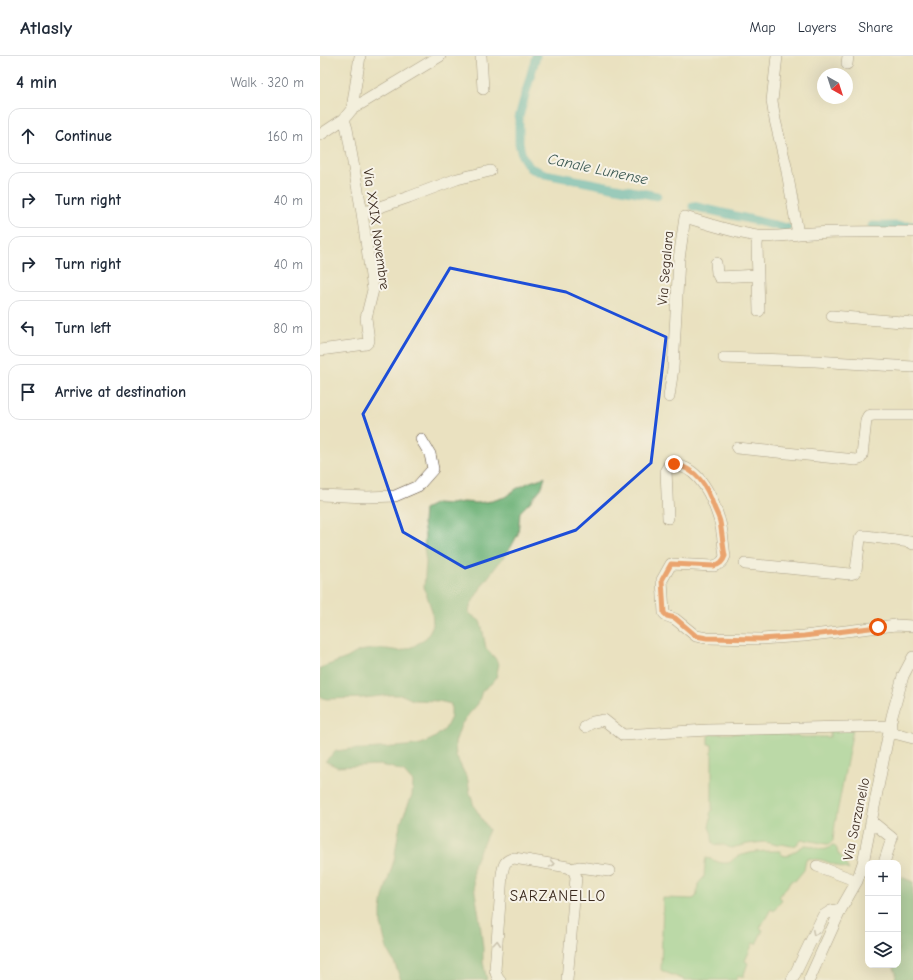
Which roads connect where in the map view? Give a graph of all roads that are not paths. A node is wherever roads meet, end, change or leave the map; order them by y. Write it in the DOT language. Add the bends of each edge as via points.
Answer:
graph roads {
  1 [pos="360,56"];
  2 [pos="440,56"];
  3 [pos="481,56"];
  4 [pos="777,56"];
  5 [pos="483,89"];
  6 [pos="352,109"];
  7 [pos="344,119"];
  8 [pos="320,135"];
  9 [pos="490,171"];
  10 [pos="362,213"];
  11 [pos="913,232"];
  12 [pos="798,234"];
  13 [pos="758,236"];
  14 [pos="716,263"];
  15 [pos="758,275"];
  16 [pos="759,311"];
  17 [pos="832,316"];
  18 [pos="913,324"];
  19 [pos="320,350"];
  20 [pos="724,358"];
  21 [pos="913,367"];
  22 [pos="669,397"];
  23 [pos="913,415"];
  24 [pos="421,439"];
  25 [pos="737,448"];
  26 [pos="320,496"];
  27 [pos="668,518"];
  28 [pos="913,544"];
  29 [pos="745,564"];
  30 [pos="913,626"];
  31 [pos="913,657"];
  32 [pos="585,727"];
  33 [pos="890,729"];
  34 [pos="913,738"];
  35 [pos="872,821"];
  36 [pos="866,860"];
  37 [pos="885,860"];
  38 [pos="817,866"];
  39 [pos="865,868"];
  40 [pos="572,869"];
  41 [pos="609,871"];
  42 [pos="857,881"];
  43 [pos="841,909"];
  44 [pos="500,980"];
  45 [pos="567,980"];
  46 [pos="792,980"];
  47 [pos="809,980"];
  1 -- 6 [label="street"];
  2 -- 6 [label="street"];
  3 -- 5 [label="street"];
  4 -- 12 [label="street" via="772,101"];
  6 -- 7 [label="street"];
  7 -- 8 [label="street"];
  7 -- 10 [label="street, Via XXIX Novembre"];
  9 -- 10 [label="street" via="457,179"];
  10 -- 19 [label="street, Via XXIX Novembre" via="372,290 366,318 369,341 366,344"];
  11 -- 12 [label="street, Via Segalara"];
  12 -- 13 [label="street, Via Segalara"];
  13 -- 15 [label="street"];
  13 -- 22 [label="street, Via Segalara" via="685,217 679,259"];
  14 -- 15 [label="street" via="719,277"];
  15 -- 16 [label="street"];
  17 -- 18 [label="street"];
  20 -- 21 [label="street"];
  23 -- 25 [label="street" via="868,416 860,459"];
  24 -- 26 [label="street" via="430,454 433,469 418,486 395,496"];
  27 -- 30 [label="street" via="666,470 669,465 674,464 693,472 710,495 720,520 725,556 724,561 714,566 671,564 662,580 664,613 675,618 696,636 761,639 896,625"];
  28 -- 29 [label="street" via="862,536 856,570 850,574"];
  31 -- 33 [label="street, Via Sarzanello" via="903,676"];
  32 -- 33 [label="street" via="604,720 623,735 716,730"];
  33 -- 34 [label="street"];
  33 -- 35 [label="street, Via Sarzanello"];
  35 -- 36 [label="street, Via Sarzanello"];
  35 -- 37 [label="street" via="892,838"];
  38 -- 42 [label="street"];
  39 -- 42 [label="street, Via Sarzanello"];
  40 -- 41 [label="street" via="579,867"];
  44 -- 40 [label="street, one-way" via="495,970 504,865 514,858"];
  40 -- 45 [label="street" via="576,877"];
  42 -- 43 [label="street, Via Sarzanello"];
  43 -- 46 [label="street, one-way" via="831,910 824,916"];
  43 -- 47 [label="street, Via Sarzanello"];
}
